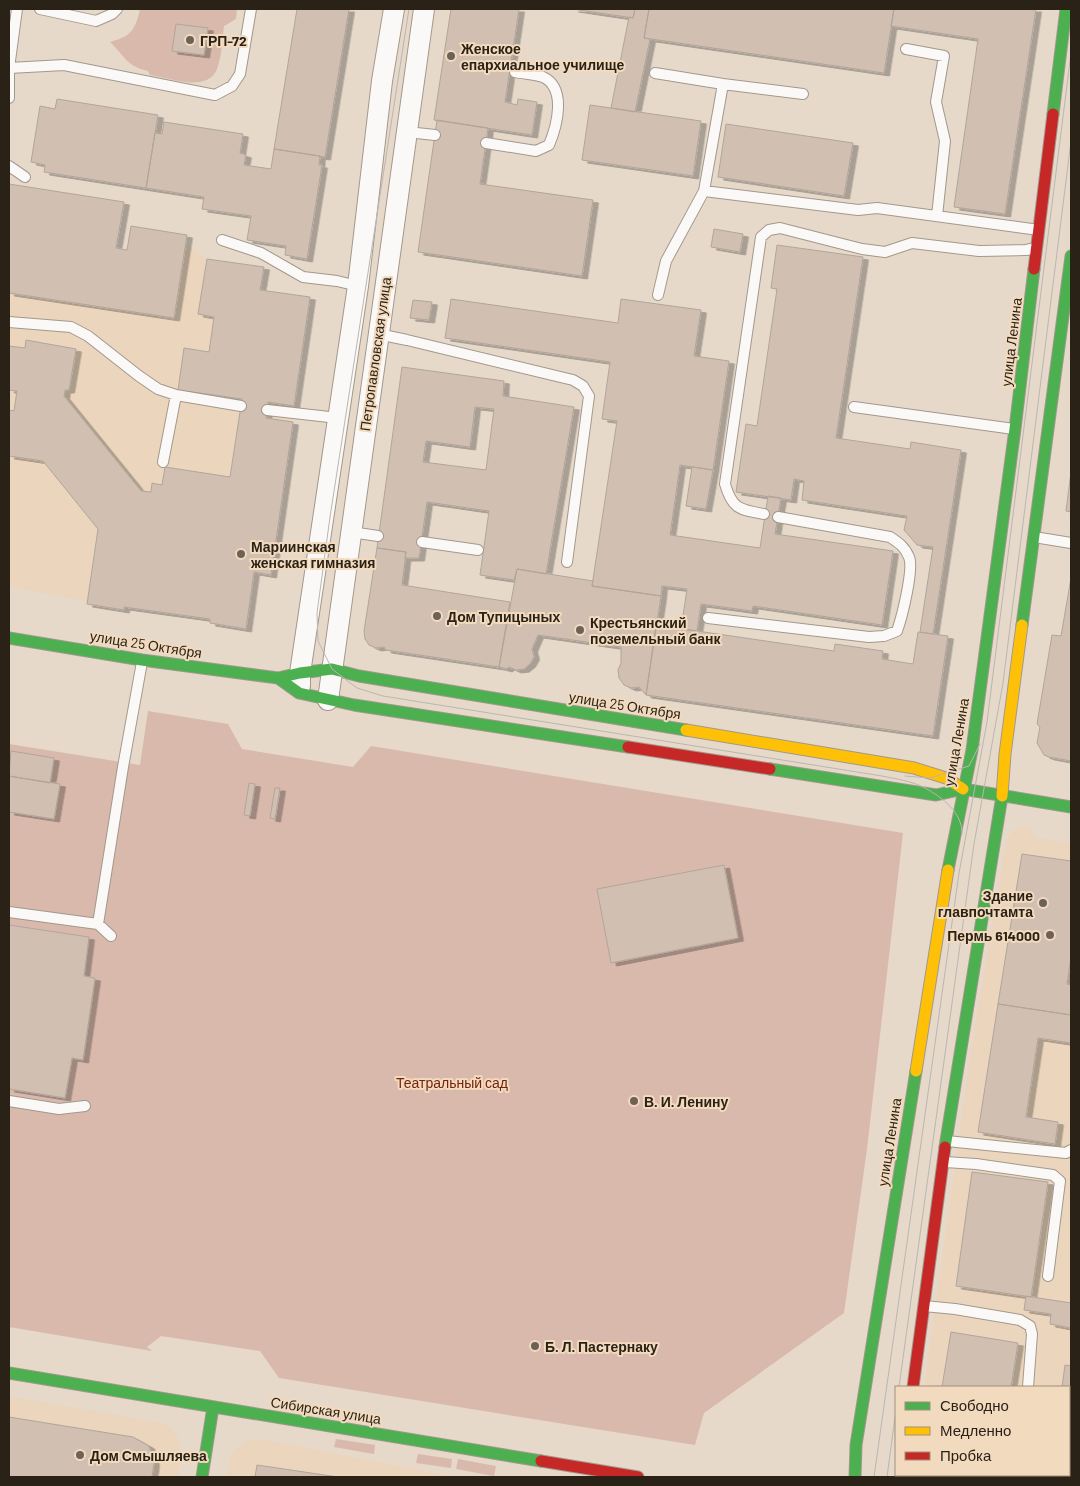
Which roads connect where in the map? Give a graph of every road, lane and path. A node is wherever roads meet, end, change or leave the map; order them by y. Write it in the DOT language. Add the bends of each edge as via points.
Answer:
graph roads {
  1 [pos="17,9"];
  2 [pos="40,9"];
  3 [pos="117,9"];
  4 [pos="251,9"];
  5 [pos="394,9"];
  6 [pos="424,9"];
  7 [pos="1066,9"];
  8 [pos="906,50"];
  9 [pos="9,68"];
  10 [pos="515,72"];
  11 [pos="655,73"];
  12 [pos="723,84"];
  13 [pos="803,94"];
  14 [pos="9,98"];
  15 [pos="406,132"];
  16 [pos="435,135"];
  17 [pos="486,143"];
  18 [pos="9,166"];
  19 [pos="25,178"];
  20 [pos="704,191"];
  21 [pos="937,216"];
  22 [pos="1040,230"];
  23 [pos="222,240"];
  24 [pos="1037,248"];
  25 [pos="1071,256"];
  26 [pos="358,286"];
  27 [pos="658,295"];
  28 [pos="9,322"];
  29 [pos="378,334"];
  30 [pos="176,395"];
  31 [pos="241,406"];
  32 [pos="854,407"];
  33 [pos="267,410"];
  34 [pos="338,418"];
  35 [pos="1015,429"];
  36 [pos="164,462"];
  37 [pos="764,514"];
  38 [pos="778,517"];
  39 [pos="351,532"];
  40 [pos="378,536"];
  41 [pos="1033,537"];
  42 [pos="422,542"];
  43 [pos="1071,543"];
  44 [pos="478,550"];
  45 [pos="567,562"];
  46 [pos="708,618"];
  47 [pos="9,638"];
  48 [pos="142,660"];
  49 [pos="332,669"];
  50 [pos="300,673"];
  51 [pos="278,678"];
  52 [pos="300,693"];
  53 [pos="328,700"];
  54 [pos="963,789"];
  55 [pos="1002,796"];
  56 [pos="1071,808"];
  57 [pos="9,912"];
  58 [pos="98,924"];
  59 [pos="110,936"];
  60 [pos="9,1101"];
  61 [pos="85,1106"];
  62 [pos="946,1141"];
  63 [pos="1071,1150"];
  64 [pos="944,1162"];
  65 [pos="1048,1276"];
  66 [pos="923,1306"];
  67 [pos="9,1374"];
  68 [pos="913,1386"];
  69 [pos="1028,1386"];
  70 [pos="213,1407"];
  71 [pos="202,1477"];
  72 [pos="638,1477"];
  73 [pos="855,1477"];
  1 -- 9 [label="lane"];
  2 -- 3 [label="lane" via="96,20"];
  4 -- 9 [label="lane" via="240,74 232,86 215,95 64,65"];
  5 -- 26 [label="street, Петропавловская улица" via="382,81"];
  6 -- 15 [label="street, Петропавловская улица"];
  7 -- 22 [label="main road, улица Ленина"];
  8 -- 21 [label="lane" via="944,56 936,102 945,141"];
  9 -- 14 [label="lane"];
  10 -- 17 [label="lane" via="542,77 552,83 557,94 557,126 549,145 536,151"];
  11 -- 12 [label="lane"];
  12 -- 13 [label="lane"];
  12 -- 20 [label="lane"];
  15 -- 16 [label="lane"];
  15 -- 29 [label="street, Петропавловская улица"];
  18 -- 19 [label="lane"];
  20 -- 21 [label="lane"];
  20 -- 27 [label="lane" via="666,261"];
  21 -- 22 [label="lane"];
  22 -- 24 [label="main road, улица Ленина"];
  23 -- 26 [label="lane" via="261,253 303,277"];
  24 -- 35 [label="main road, улица Ленина"];
  24 -- 37 [label="lane" via="979,251 912,243 885,252 780,228 769,230 761,237 724,484 729,500 744,511"];
  25 -- 41 [label="main road"];
  26 -- 34 [label="street, Петропавловская улица"];
  28 -- 30 [label="lane" via="71,327 88,336 158,389"];
  29 -- 39 [label="street, Петропавловская улица"];
  29 -- 45 [label="lane" via="573,380 583,386 589,396"];
  30 -- 31 [label="lane"];
  30 -- 36 [label="lane"];
  32 -- 35 [label="lane"];
  33 -- 34 [label="lane"];
  34 -- 50 [label="street, Петропавловская улица"];
  35 -- 54 [label="main road, улица Ленина" via="972,750"];
  38 -- 46 [label="lane" via="890,537 901,544 910,559 910,568 897,631 869,637"];
  39 -- 40 [label="lane"];
  39 -- 49 [label="street, Петропавловская улица"];
  41 -- 43 [label="lane"];
  41 -- 55 [label="main road"];
  42 -- 44 [label="lane"];
  47 -- 48 [label="main road, улица 25 Октября"];
  48 -- 51 [label="main road, улица 25 Октября"];
  48 -- 58 [label="lane"];
  49 -- 50 [label="main road, улица 25 Октября"];
  49 -- 53 [label="street, Петропавловская улица"];
  49 -- 54 [label="main road, улица 25 Октября" via="914,768 952,780"];
  50 -- 51 [label="main road, улица 25 Октября"];
  50 -- 52 [label="street, Петропавловская улица"];
  51 -- 52 [label="main road, улица 25 Октября"];
  52 -- 53 [label="main road, улица 25 Октября"];
  53 -- 54 [label="main road, улица 25 Октября" via="936,795"];
  54 -- 55 [label="main road, улица 25 Октября"];
  54 -- 73 [label="main road, улица Ленина" via="858,1428"];
  55 -- 56 [label="main road, улица 25 Октября"];
  55 -- 62 [label="main road"];
  57 -- 58 [label="lane"];
  58 -- 59 [label="lane"];
  60 -- 61 [label="lane" via="58,1108"];
  62 -- 63 [label="lane" via="1066,1153"];
  62 -- 64 [label="main road"];
  64 -- 65 [label="lane" via="1053,1175 1060,1181"];
  64 -- 66 [label="main road"];
  66 -- 68 [label="main road"];
  66 -- 69 [label="lane" via="1020,1320 1030,1326"];
  67 -- 70 [label="main road, Сибирская улица"];
  70 -- 71 [label="main road"];
  70 -- 72 [label="main road, Сибирская улица"];
}
